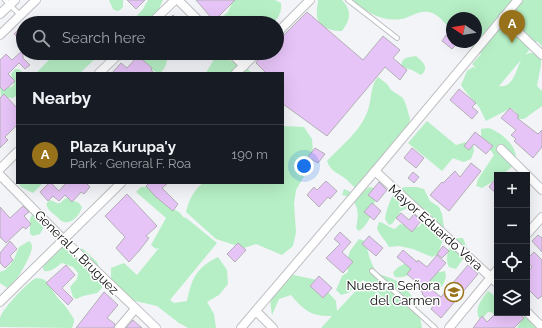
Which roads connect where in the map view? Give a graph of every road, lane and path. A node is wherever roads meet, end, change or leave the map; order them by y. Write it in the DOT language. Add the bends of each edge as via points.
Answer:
graph roads {
  1 [pos="35,0"];
  2 [pos="177,0"];
  3 [pos="310,0"];
  4 [pos="348,0"];
  5 [pos="518,0"];
  6 [pos="10,2"];
  7 [pos="0,14"];
  8 [pos="20,15"];
  9 [pos="159,16"];
  10 [pos="194,16"];
  11 [pos="503,17"];
  12 [pos="16,19"];
  13 [pos="284,26"];
  14 [pos="0,35"];
  15 [pos="397,38"];
  16 [pos="542,54"];
  17 [pos="113,60"];
  18 [pos="238,60"];
  19 [pos="250,60"];
  20 [pos="244,66"];
  21 [pos="100,72"];
  22 [pos="237,72"];
  23 [pos="501,149"];
  24 [pos="16,153"];
  25 [pos="0,169"];
  26 [pos="375,171"];
  27 [pos="524,172"];
  28 [pos="0,175"];
  29 [pos="530,178"];
  30 [pos="121,184"];
  31 [pos="542,190"];
  32 [pos="542,216"];
  33 [pos="530,230"];
  34 [pos="63,239"];
  35 [pos="372,271"];
  36 [pos="494,280"];
  37 [pos="0,302"];
  38 [pos="135,309"];
  39 [pos="256,311"];
  40 [pos="530,315"];
  41 [pos="542,327"];
  42 [pos="119,328"];
  43 [pos="156,328"];
  44 [pos="241,328"];
  45 [pos="273,328"];
  46 [pos="434,328"];
  47 [pos="449,328"];
  1 -- 8 [label="street"];
  2 -- 9 [label="street"];
  2 -- 10 [label="street"];
  3 -- 13 [label="street"];
  4 -- 15 [label="lane"];
  5 -- 11 [label="street"];
  6 -- 7 [label="street"];
  6 -- 8 [label="lane"];
  11 -- 16 [label="street"];
  11 -- 26 [label="street"];
  12 -- 14 [label="street"];
  17 -- 21 [label="street"];
  18 -- 20 [label="street"];
  19 -- 20 [label="street"];
  20 -- 22 [label="street"];
  23 -- 27 [label="street"];
  24 -- 25 [label="street"];
  26 -- 36 [label="street, Mayor Eduardo Vera"];
  26 -- 39 [label="street"];
  28 -- 34 [label="street, General J. Bruguez"];
  29 -- 31 [label="street"];
  30 -- 34 [label="street"];
  32 -- 33 [label="street"];
  34 -- 37 [label="street"];
  34 -- 38 [label="street, General J. Bruguez"];
  35 -- 46 [label="lane"];
  36 -- 47 [label="street"];
  38 -- 42 [label="street"];
  38 -- 43 [label="street, General J. Bruguez"];
  39 -- 44 [label="street"];
  39 -- 45 [label="street"];
  40 -- 41 [label="street"];
}
